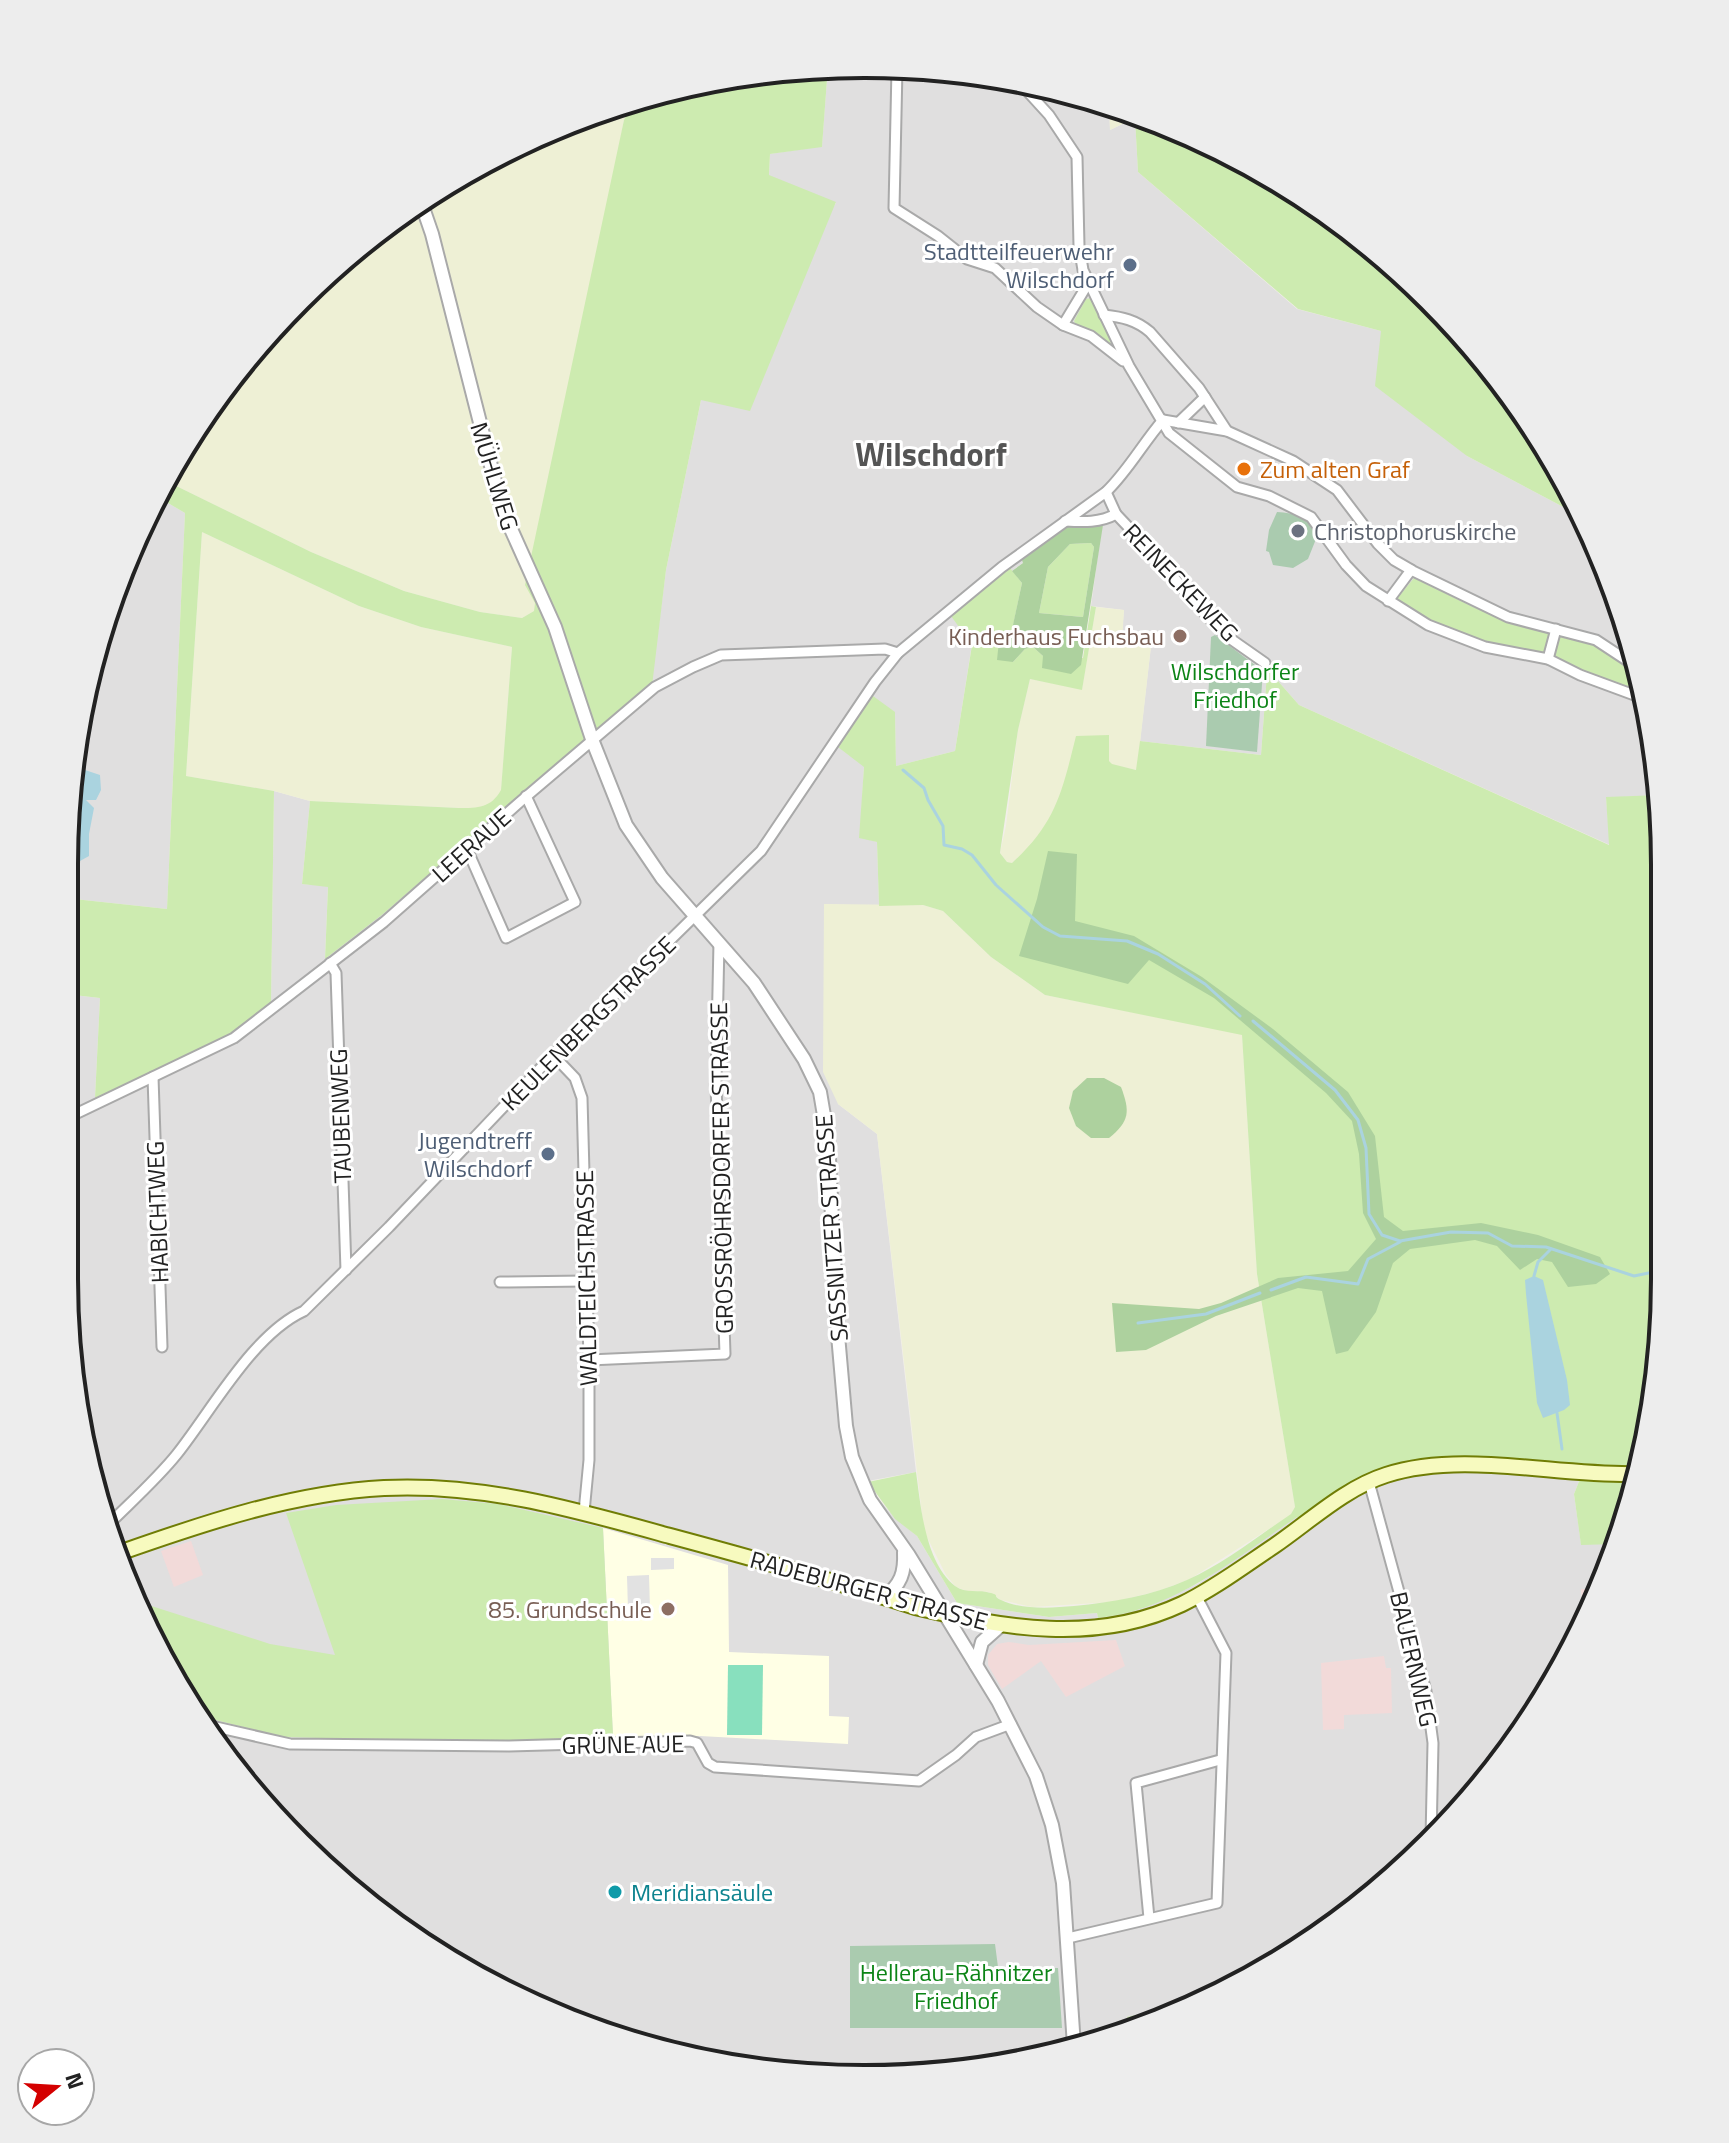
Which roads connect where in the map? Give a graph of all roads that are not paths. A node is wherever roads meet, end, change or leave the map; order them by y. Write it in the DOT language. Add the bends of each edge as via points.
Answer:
graph roads {
  1 [pos="897,79"];
  2 [pos="1032,96"];
  3 [pos="425,213"];
  4 [pos="1089,282"];
  5 [pos="1104,315"];
  6 [pos="1063,325"];
  7 [pos="1129,366"];
  8 [pos="1205,397"];
  9 [pos="1163,420"];
  10 [pos="1178,423"];
  11 [pos="1227,431"];
  12 [pos="1106,492"];
  13 [pos="1116,514"];
  14 [pos="1065,521"];
  15 [pos="1411,570"];
  16 [pos="1388,601"];
  17 [pos="1556,629"];
  18 [pos="898,653"];
  19 [pos="1623,657"];
  20 [pos="1548,659"];
  21 [pos="1265,663"];
  22 [pos="1632,694"];
  23 [pos="593,742"];
  24 [pos="526,796"];
  25 [pos="467,849"];
  26 [pos="695,916"];
  27 [pos="719,942"];
  28 [pos="330,963"];
  29 [pos="553,1055"];
  30 [pos="153,1077"];
  31 [pos="78,1113"];
  32 [pos="346,1270"];
  33 [pos="586,1281"];
  34 [pos="500,1282"];
  35 [pos="162,1347"];
  36 [pos="589,1360"];
  37 [pos="1626,1474"];
  38 [pos="1369,1482"];
  39 [pos="584,1512"];
  40 [pos="116,1517"];
  41 [pos="904,1549"];
  42 [pos="127,1550"];
  43 [pos="1197,1597"];
  44 [pos="884,1598"];
  45 [pos="945,1614"];
  46 [pos="1000,1626"];
  47 [pos="976,1665"];
  48 [pos="1011,1724"];
  49 [pos="220,1728"];
  50 [pos="1220,1760"];
  51 [pos="1431,1824"];
  52 [pos="1149,1918"];
  53 [pos="1068,1938"];
  54 [pos="1073,2036"];
  1 -- 6 [label="street" via="894,208 967,259 995,268"];
  2 -- 4 [label="street" via="1077,157 1079,246"];
  3 -- 23 [label="street, MÜHLWEG" via="502,509 555,627"];
  4 -- 5 [label="street"];
  4 -- 6 [label="street"];
  5 -- 7 [label="street"];
  5 -- 8 [label="street" via="1141,324"];
  6 -- 7 [label="street" via="1091,336"];
  7 -- 9 [label="street"];
  8 -- 10 [label="street"];
  8 -- 11 [label="street"];
  9 -- 10 [label="street"];
  9 -- 12 [label="street, KEULENBERGSTRASSE"];
  9 -- 16 [label="street" via="1169,433 1237,487 1311,517 1346,565"];
  10 -- 11 [label="street"];
  11 -- 15 [label="street" via="1332,485 1378,544"];
  12 -- 13 [label="street, REINECKEWEG"];
  12 -- 14 [label="street, KEULENBERGSTRASSE"];
  13 -- 14 [label="street" via="1097,521"];
  13 -- 21 [label="street, REINECKEWEG" via="1225,635"];
  14 -- 18 [label="street, KEULENBERGSTRASSE"];
  15 -- 16 [label="street"];
  15 -- 17 [label="street" via="1508,617"];
  16 -- 20 [label="street" via="1465,640"];
  17 -- 19 [label="street" via="1602,642"];
  17 -- 20 [label="street"];
  18 -- 23 [label="street, LEERAUE" via="885,649 721,655 655,687"];
  18 -- 26 [label="street, KEULENBERGSTRASSE" via="761,851"];
  20 -- 22 [label="street"];
  23 -- 24 [label="street, LEERAUE"];
  23 -- 26 [label="street, SASSNITZER STRASSE" via="639,848"];
  24 -- 25 [label="street, LEERAUE"];
  24 -- 25 [label="street" via="575,902 506,938"];
  25 -- 28 [label="street, LEERAUE"];
  26 -- 27 [label="street, SASSNITZER STRASSE"];
  26 -- 29 [label="street, KEULENBERGSTRASSE"];
  27 -- 36 [label="street, GROSSRÖHRSDORFER STRASSE" via="716,1084 725,1354"];
  27 -- 41 [label="street, SASSNITZER STRASSE" via="754,983 820,1092 828,1139 848,1441 862,1485"];
  28 -- 30 [label="street, LEERAUE" via="234,1038"];
  28 -- 32 [label="street, TAUBENWEG" via="336,973"];
  29 -- 32 [label="street, KEULENBERGSTRASSE"];
  29 -- 33 [label="street, WALDTEICHSTRASSE" via="575,1078 582,1098"];
  30 -- 31 [label="street, LEERAUE"];
  30 -- 35 [label="street, HABICHTWEG"];
  32 -- 40 [label="street, KEULENBERGSTRASSE" via="304,1311 289,1316 227,1384 177,1454"];
  33 -- 34 [label="street"];
  33 -- 36 [label="street, WALDTEICHSTRASSE"];
  36 -- 39 [label="street, WALDTEICHSTRASSE"];
  37 -- 38 [label="main road, RADEBURGER STRASSE" via="1451,1464 1422,1466"];
  38 -- 43 [label="main road, RADEBURGER STRASSE"];
  38 -- 51 [label="street, BAUERNWEG" via="1426,1691 1433,1743"];
  39 -- 42 [label="main road, RADEBURGER STRASSE" via="496,1493 383,1488 281,1503"];
  39 -- 44 [label="main road, RADEBURGER STRASSE"];
  41 -- 44 [label="street" via="903,1575"];
  41 -- 45 [label="street, SASSNITZER STRASSE"];
  43 -- 46 [label="main road, RADEBURGER STRASSE" via="1115,1625 1051,1630"];
  43 -- 50 [label="street" via="1226,1653"];
  44 -- 45 [label="main road, RADEBURGER STRASSE"];
  45 -- 46 [label="main road, RADEBURGER STRASSE"];
  45 -- 47 [label="street, SASSNITZER STRASSE"];
  46 -- 47 [label="street" via="982,1642"];
  47 -- 48 [label="street, SASSNITZER STRASSE"];
  48 -- 49 [label="street, GRÜNE AUE" via="976,1737 919,1781 715,1767 690,1741 290,1744"];
  48 -- 53 [label="street, SASSNITZER STRASSE" via="1052,1825"];
  50 -- 52 [label="street" via="1217,1903"];
  50 -- 52 [label="street" via="1136,1783"];
  52 -- 53 [label="street"];
  53 -- 54 [label="street, SASSNITZER STRASSE"];
}
